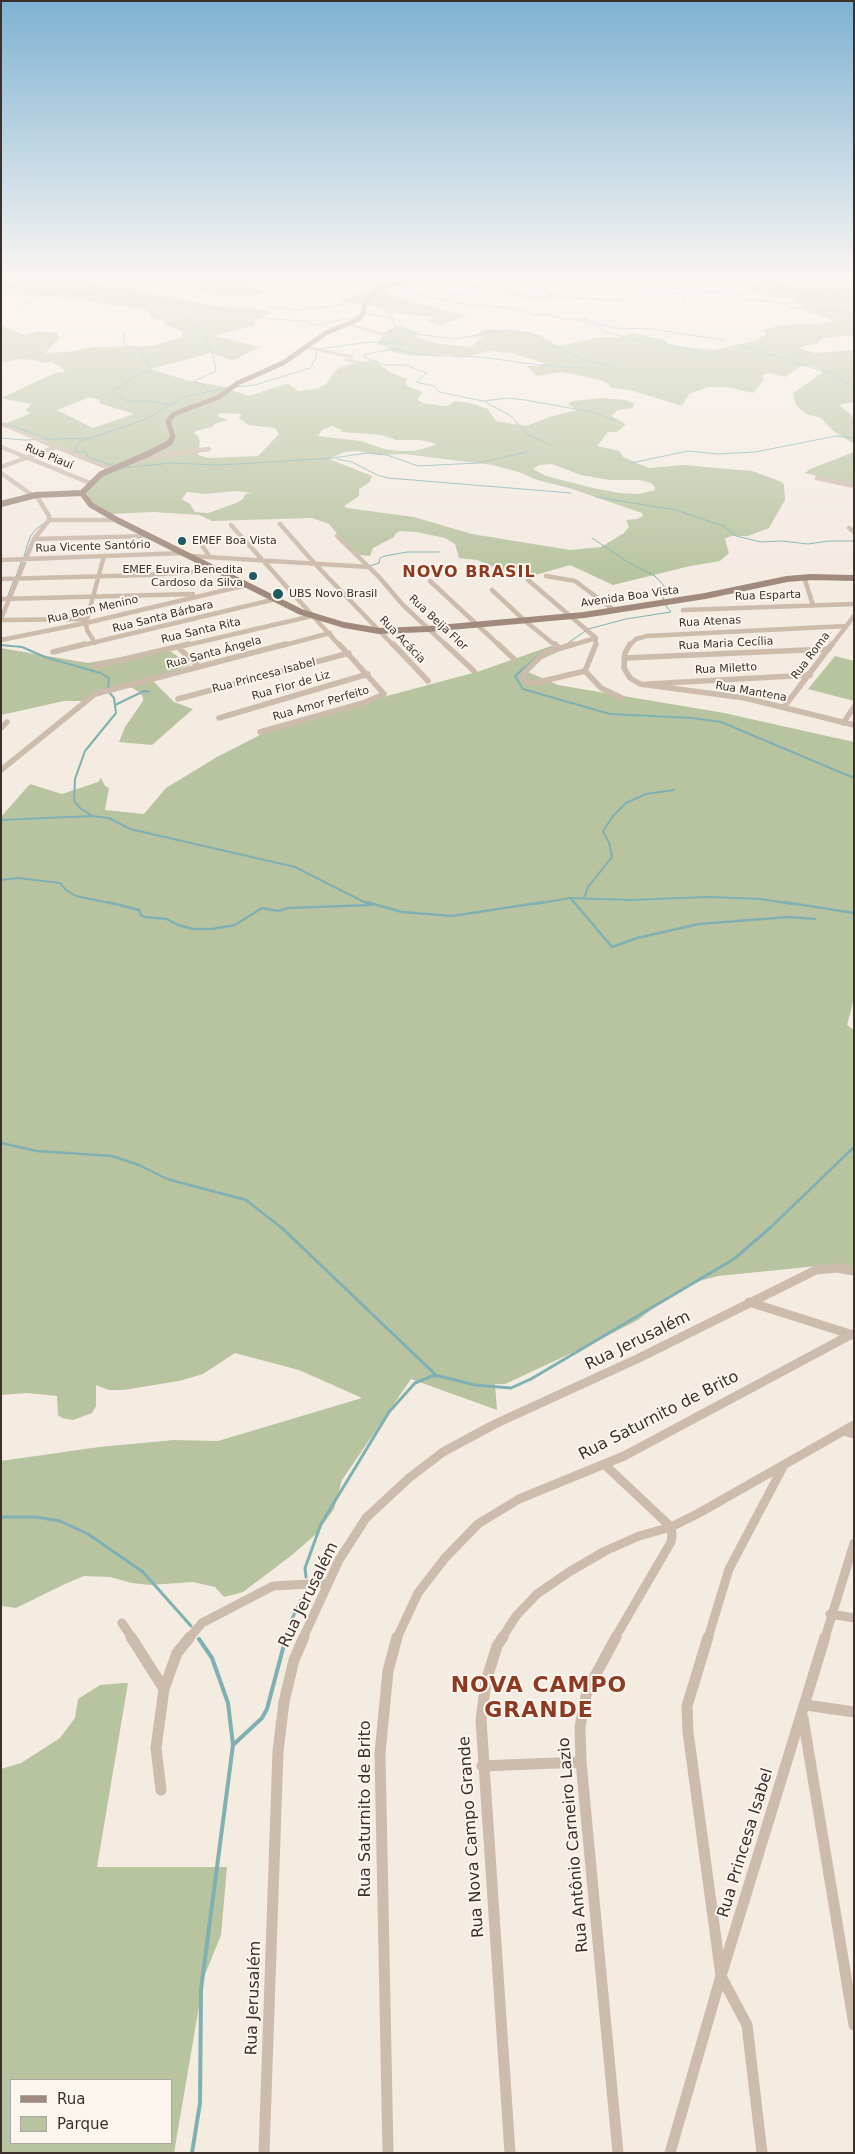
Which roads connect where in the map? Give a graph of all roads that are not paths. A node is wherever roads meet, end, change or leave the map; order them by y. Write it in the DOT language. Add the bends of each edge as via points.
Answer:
graph roads {
  1 [pos="248,379"];
  2 [pos="1,424"];
  3 [pos="1,447"];
  4 [pos="56,447"];
  5 [pos="209,449"];
  6 [pos="27,458"];
  7 [pos="137,459"];
  8 [pos="1,467"];
  9 [pos="111,469"];
  10 [pos="1,472"];
  11 [pos="817,478"];
  12 [pos="90,482"];
  13 [pos="854,486"];
  14 [pos="82,493"];
  15 [pos="34,495"];
  16 [pos="3,502"];
  17 [pos="49,520"];
  18 [pos="117,520"];
  19 [pos="280,524"];
  20 [pos="231,525"];
  21 [pos="849,528"];
  22 [pos="854,532"];
  23 [pos="150,536"];
  24 [pos="196,536"];
  25 [pos="337,536"];
  26 [pos="34,540"];
  27 [pos="188,554"];
  28 [pos="104,556"];
  29 [pos="209,556"];
  30 [pos="26,558"];
  31 [pos="1,560"];
  32 [pos="263,562"];
  33 [pos="316,565"];
  34 [pos="369,568"];
  35 [pos="219,570"];
  36 [pos="97,576"];
  37 [pos="546,576"];
  38 [pos="804,577"];
  39 [pos="19,578"];
  40 [pos="854,578"];
  41 [pos="1,579"];
  42 [pos="528,580"];
  43 [pos="430,581"];
  44 [pos="247,584"];
  45 [pos="492,590"];
  46 [pos="210,593"];
  47 [pos="92,597"];
  48 [pos="10,599"];
  49 [pos="276,599"];
  50 [pos="1,600"];
  51 [pos="854,604"];
  52 [pos="813,605"];
  53 [pos="614,610"];
  54 [pos="683,610"];
  55 [pos="312,616"];
  56 [pos="570,616"];
  57 [pos="854,616"];
  58 [pos="1,620"];
  59 [pos="524,620"];
  60 [pos="87,621"];
  61 [pos="477,624"];
  62 [pos="846,626"];
  63 [pos="428,629"];
  64 [pos="379,631"];
  65 [pos="330,633"];
  66 [pos="596,638"];
  67 [pos="1,640"];
  68 [pos="95,643"];
  69 [pos="178,647"];
  70 [pos="559,648"];
  71 [pos="829,649"];
  72 [pos="53,652"];
  73 [pos="349,653"];
  74 [pos="624,658"];
  75 [pos="514,659"];
  76 [pos="95,666"];
  77 [pos="199,667"];
  78 [pos="474,671"];
  79 [pos="585,671"];
  80 [pos="368,674"];
  81 [pos="810,675"];
  82 [pos="428,681"];
  83 [pos="643,685"];
  84 [pos="622,698"];
  85 [pos="178,700"];
  86 [pos="784,707"];
  87 [pos="854,707"];
  88 [pos="219,718"];
  89 [pos="7,722"];
  90 [pos="843,722"];
  91 [pos="854,725"];
  92 [pos="1,728"];
  93 [pos="260,732"];
  94 [pos="1,770"];
  95 [pos="854,1271"];
  96 [pos="749,1302"];
  97 [pos="853,1334"];
  98 [pos="854,1425"];
  99 [pos="843,1431"];
  100 [pos="854,1434"];
  101 [pos="604,1464"];
  102 [pos="784,1464"];
  103 [pos="671,1527"];
  104 [pos="854,1542"];
  105 [pos="328,1584"];
  106 [pos="830,1614"];
  107 [pos="854,1618"];
  108 [pos="122,1623"];
  109 [pos="164,1689"];
  110 [pos="804,1710"];
  111 [pos="854,1712"];
  112 [pos="580,1762"];
  113 [pos="482,1766"];
  114 [pos="161,1790"];
  115 [pos="721,1976"];
  116 [pos="854,2025"];
  117 [pos="264,2153"];
  118 [pos="388,2153"];
  119 [pos="510,2153"];
  120 [pos="618,2153"];
  121 [pos="670,2153"];
  122 [pos="762,2153"];
  1 -- 7 [label="street" via="219,397 171,416 168,421 173,437 171,441"];
  2 -- 4 [label="street"];
  3 -- 6 [label="street, Rua Piauí"];
  4 -- 6 [label="street"];
  4 -- 9 [label="street"];
  5 -- 7 [label="street"];
  6 -- 8 [label="street"];
  6 -- 12 [label="street, Rua Piauí"];
  7 -- 9 [label="street"];
  9 -- 12 [label="street"];
  10 -- 15 [label="street"];
  11 -- 13 [label="street"];
  12 -- 14 [label="street"];
  14 -- 15 [label="street"];
  14 -- 18 [label="street, Avenida Boa Vista" via="88,502"];
  15 -- 16 [label="street"];
  15 -- 17 [label="street"];
  17 -- 18 [label="street"];
  17 -- 26 [label="street"];
  18 -- 23 [label="street, Avenida Boa Vista"];
  19 -- 33 [label="street, Rua Acácia"];
  20 -- 32 [label="street"];
  21 -- 22 [label="street"];
  23 -- 26 [label="street"];
  23 -- 27 [label="street, Avenida Boa Vista"];
  24 -- 29 [label="street"];
  25 -- 34 [label="street, Rua Beija Flor"];
  26 -- 30 [label="street"];
  27 -- 28 [label="street, Rua Vicente Santório"];
  27 -- 29 [label="street, Rua Vicente Santório"];
  27 -- 35 [label="street, Avenida Boa Vista"];
  28 -- 30 [label="street, Rua Vicente Santório"];
  28 -- 36 [label="street"];
  29 -- 32 [label="street"];
  30 -- 31 [label="street, Rua Vicente Santório"];
  30 -- 39 [label="street"];
  32 -- 33 [label="street"];
  32 -- 55 [label="street"];
  33 -- 34 [label="street"];
  33 -- 64 [label="street, Rua Acácia"];
  34 -- 63 [label="street, Rua Beija Flor"];
  35 -- 36 [label="street"];
  35 -- 44 [label="street, Avenida Boa Vista"];
  36 -- 39 [label="street"];
  36 -- 47 [label="street"];
  37 -- 53 [label="street" via="575,581"];
  38 -- 40 [label="street, Avenida Boa Vista"];
  38 -- 52 [label="street"];
  38 -- 53 [label="street, Avenida Boa Vista"];
  39 -- 41 [label="street"];
  39 -- 48 [label="street"];
  42 -- 56 [label="street"];
  43 -- 61 [label="street"];
  44 -- 46 [label="street, Rua Bom Menino"];
  44 -- 49 [label="street, Avenida Boa Vista"];
  45 -- 59 [label="street"];
  46 -- 47 [label="street"];
  46 -- 60 [label="street, Rua Bom Menino"];
  47 -- 48 [label="street"];
  47 -- 60 [label="street"];
  48 -- 50 [label="street"];
  48 -- 58 [label="street"];
  49 -- 55 [label="street, Avenida Boa Vista"];
  49 -- 68 [label="street, Rua Santa Bárbara"];
  51 -- 52 [label="street, Rua Esparta"];
  52 -- 54 [label="street, Rua Esparta"];
  53 -- 56 [label="street, Avenida Boa Vista"];
  55 -- 64 [label="street, Avenida Boa Vista"];
  55 -- 65 [label="street"];
  55 -- 69 [label="street, Rua Santa Rita"];
  56 -- 59 [label="street, Avenida Boa Vista"];
  56 -- 66 [label="street"];
  57 -- 62 [label="street, Rua Roma"];
  58 -- 60 [label="street"];
  59 -- 61 [label="street, Avenida Boa Vista"];
  59 -- 70 [label="street"];
  60 -- 67 [label="street, Rua Bom Menino"];
  60 -- 68 [label="street"];
  61 -- 63 [label="street, Avenida Boa Vista"];
  61 -- 75 [label="street"];
  62 -- 71 [label="street, Rua Roma"];
  62 -- 74 [label="street, Rua Atenas" via="647,636 631,643"];
  63 -- 64 [label="street, Avenida Boa Vista"];
  63 -- 78 [label="street, Rua Beija Flor"];
  64 -- 82 [label="street, Rua Acácia"];
  65 -- 73 [label="street"];
  65 -- 77 [label="street, Rua Santa Ângela"];
  66 -- 70 [label="street"];
  66 -- 79 [label="street"];
  68 -- 72 [label="street, Rua Santa Bárbara"];
  69 -- 76 [label="street, Rua Santa Rita"];
  69 -- 77 [label="street"];
  70 -- 79 [label="street" via="541,655 524,674 524,680 546,681"];
  71 -- 74 [label="street, Rua Maria Cecília"];
  71 -- 81 [label="street, Rua Roma"];
  73 -- 80 [label="street"];
  73 -- 85 [label="street, Rua Princesa Isabel"];
  74 -- 83 [label="street" via="627,675"];
  77 -- 94 [label="street, Rua Santa Ângela" via="92,696"];
  79 -- 84 [label="street" via="601,688"];
  80 -- 88 [label="street, Rua Flor de Liz"];
  80 -- 93 [label="street, Rua Amor Perfeito" via="383,692 380,697"];
  81 -- 83 [label="street, Rua Miletto"];
  81 -- 86 [label="street, Rua Roma"];
  83 -- 86 [label="street, Rua Mantena"];
  86 -- 90 [label="street, Rua Mantena"];
  87 -- 90 [label="street"];
  89 -- 92 [label="street"];
  90 -- 91 [label="street, Rua Mantena"];
  95 -- 96 [label="street, Rua Jerusalém" via="837,1268 816,1270"];
  96 -- 97 [label="street"];
  96 -- 105 [label="street, Rua Jerusalém" via="443,1452 366,1518"];
  97 -- 101 [label="street, Rua Saturnito de Brito"];
  98 -- 99 [label="street, Rua Nova Campo Grande"];
  99 -- 100 [label="street"];
  99 -- 102 [label="street, Rua Nova Campo Grande"];
  101 -- 103 [label="street"];
  101 -- 118 [label="street, Rua Saturnito de Brito" via="519,1499 478,1524 445,1558 424,1586 398,1633 388,1671 380,1754"];
  102 -- 103 [label="street, Rua Nova Campo Grande"];
  102 -- 115 [label="street" via="729,1568 687,1706"];
  103 -- 112 [label="street, Rua Antônio Carneiro Lazio" via="671,1542 587,1691 580,1727"];
  103 -- 113 [label="street, Rua Nova Campo Grande" via="639,1536 598,1555 537,1594 516,1616 497,1646 486,1681"];
  104 -- 106 [label="street, Rua Princesa Isabel"];
  105 -- 109 [label="street" via="273,1586 202,1623 176,1653"];
  105 -- 117 [label="street, Rua Jerusalém" via="294,1660 284,1702 278,1751"];
  106 -- 107 [label="street"];
  106 -- 110 [label="street, Rua Princesa Isabel"];
  108 -- 109 [label="street"];
  109 -- 114 [label="street" via="156,1748"];
  110 -- 111 [label="street"];
  110 -- 115 [label="street, Rua Princesa Isabel"];
  110 -- 116 [label="street"];
  112 -- 113 [label="street"];
  112 -- 120 [label="street, Rua Antônio Carneiro Lazio"];
  113 -- 119 [label="street, Rua Nova Campo Grande"];
  115 -- 121 [label="street, Rua Princesa Isabel"];
  115 -- 122 [label="street" via="748,2025"];
}
